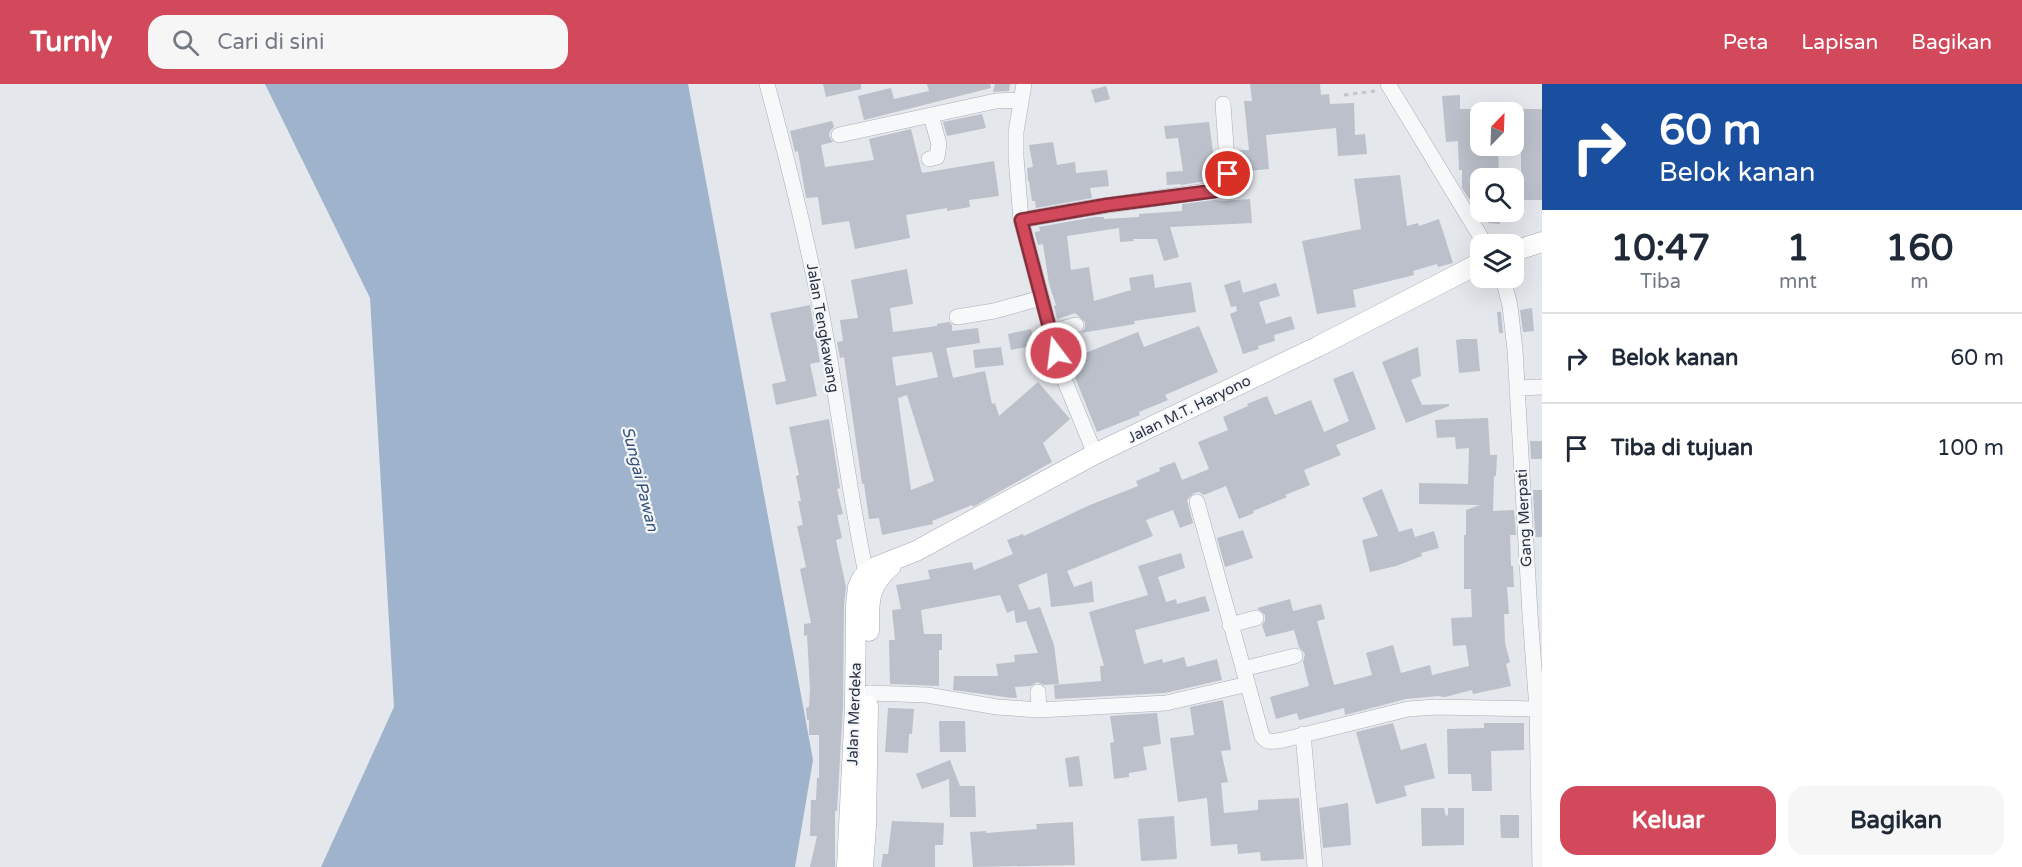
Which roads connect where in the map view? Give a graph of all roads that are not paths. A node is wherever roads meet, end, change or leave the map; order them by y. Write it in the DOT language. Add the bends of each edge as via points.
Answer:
graph roads {
  1 [pos="767,84"];
  2 [pos="1023,84"];
  3 [pos="1389,86"];
  4 [pos="1021,100"];
  5 [pos="1223,104"];
  6 [pos="931,116"];
  7 [pos="839,135"];
  8 [pos="929,159"];
  9 [pos="1021,220"];
  10 [pos="1479,234"];
  11 [pos="1542,242"];
  12 [pos="1524,248"];
  13 [pos="1470,268"];
  14 [pos="1506,288"];
  15 [pos="1041,298"];
  16 [pos="957,317"];
  17 [pos="1076,325"];
  18 [pos="1050,332"];
  19 [pos="1542,387"];
  20 [pos="1517,388"];
  21 [pos="1095,454"];
  22 [pos="1197,502"];
  23 [pos="873,572"];
  24 [pos="1256,618"];
  25 [pos="1230,624"];
  26 [pos="1295,656"];
  27 [pos="1243,669"];
  28 [pos="1248,684"];
  29 [pos="1038,692"];
  30 [pos="868,693"];
  31 [pos="1039,710"];
  32 [pos="1539,714"];
  33 [pos="1303,734"];
  34 [pos="847,867"];
  35 [pos="862,867"];
  36 [pos="1315,867"];
  37 [pos="1540,867"];
  1 -- 23 [label="street, Jalan Tengkawang" via="786,152 829,353 857,535"];
  2 -- 4 [label="street"];
  3 -- 10 [label="street"];
  4 -- 6 [label="street" via="996,101"];
  4 -- 9 [label="street" via="1016,158"];
  5 -- 9 [label="street" via="1228,174 1221,189"];
  6 -- 7 [label="street"];
  6 -- 8 [label="street" via="939,147 937,157"];
  9 -- 15 [label="street"];
  11 -- 12 [label="main road"];
  13 -- 21 [label="main road, Jalan M.T. Haryono"];
  14 -- 20 [label="street, Gang Merpati"];
  15 -- 16 [label="street"];
  15 -- 18 [label="street"];
  17 -- 18 [label="street"];
  18 -- 21 [label="street" via="1062,374"];
  19 -- 20 [label="street"];
  20 -- 32 [label="street, Gang Merpati"];
  21 -- 23 [label="main road, Jalan M.T. Haryono"];
  22 -- 25 [label="street"];
  23 -- 30 [label="main road, Jalan Merdeka"];
  23 -- 34 [label="main road, Jalan Merdeka" via="860,582 856,594"];
  24 -- 25 [label="street"];
  25 -- 27 [label="street"];
  26 -- 27 [label="street"];
  27 -- 28 [label="street"];
  28 -- 31 [label="street" via="1166,703"];
  28 -- 33 [label="street" via="1263,738 1272,742"];
  29 -- 31 [label="street"];
  30 -- 31 [label="street" via="927,695"];
  30 -- 35 [label="main road, Jalan Merdeka"];
  32 -- 33 [label="street" via="1436,707 1408,709"];
  32 -- 37 [label="street, Gang Merpati"];
  33 -- 36 [label="street"];
}
